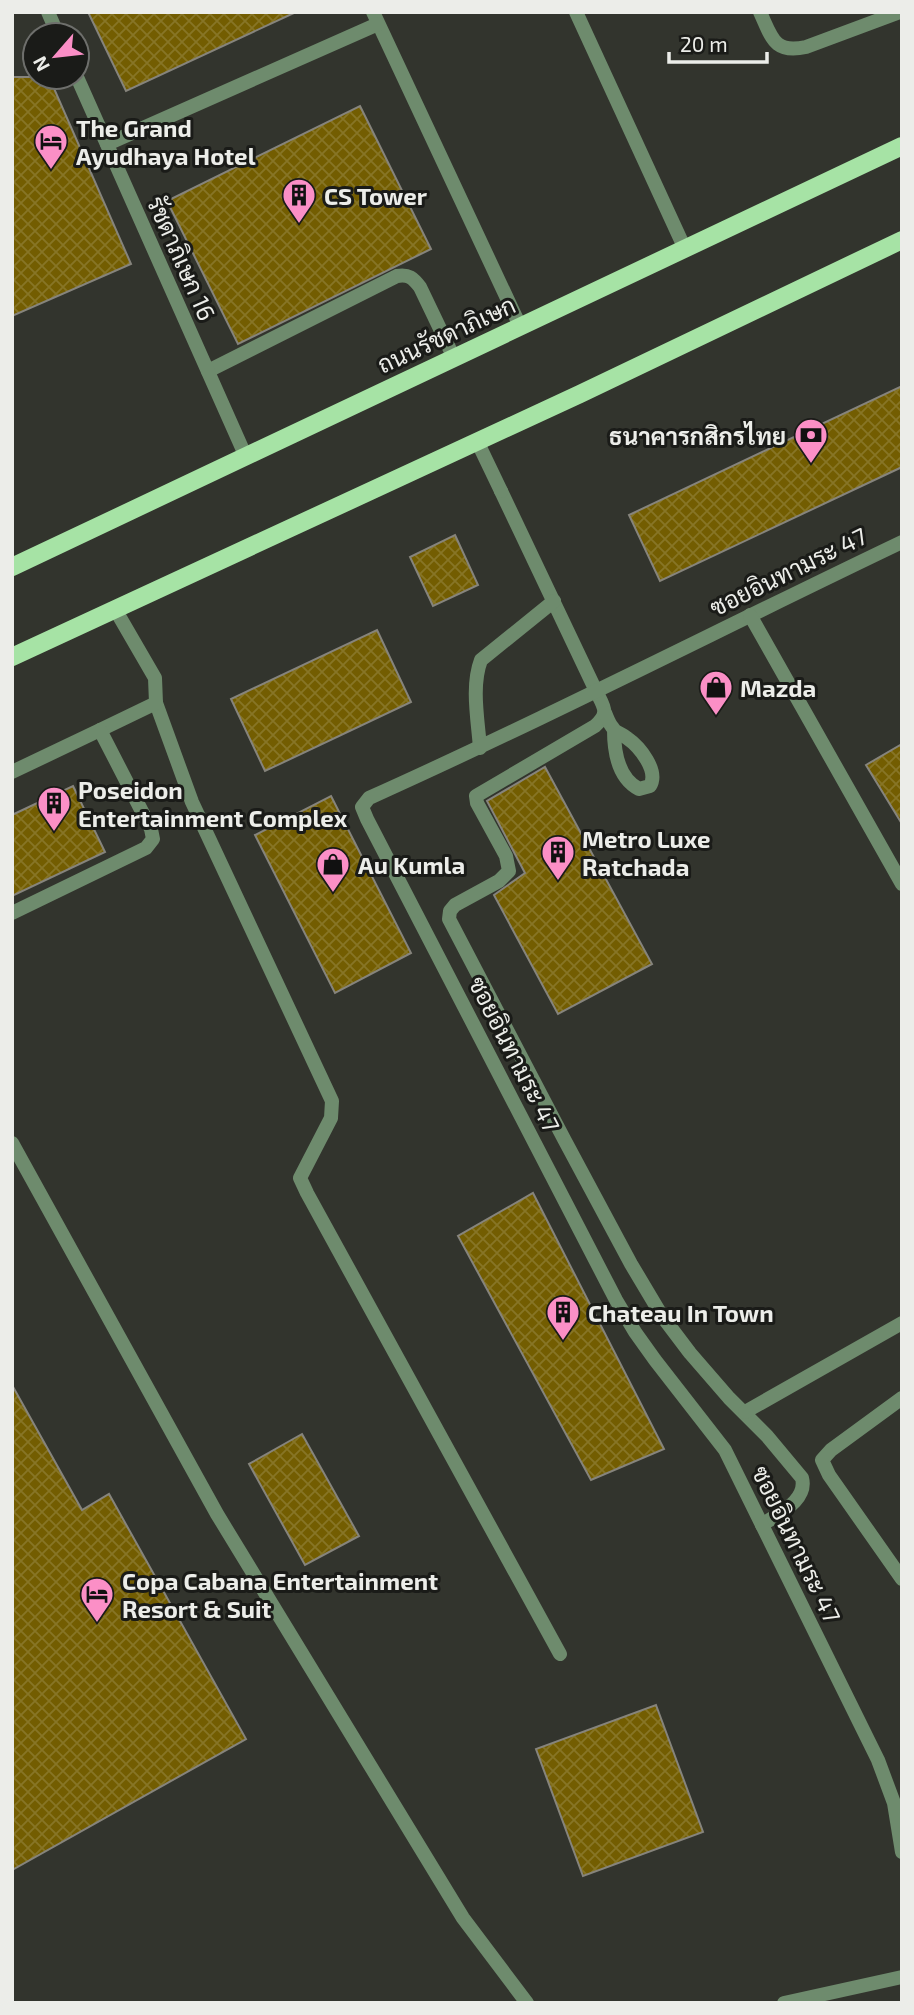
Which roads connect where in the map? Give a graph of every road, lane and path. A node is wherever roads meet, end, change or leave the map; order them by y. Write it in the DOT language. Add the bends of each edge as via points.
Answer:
graph roads {
  1 [pos="576,12"];
  2 [pos="760,12"];
  3 [pos="900,12"];
  4 [pos="376,18"];
  5 [pos="83,91"];
  6 [pos="107,144"];
  7 [pos="902,146"];
  8 [pos="902,240"];
  9 [pos="685,248"];
  10 [pos="520,326"];
  11 [pos="454,358"];
  12 [pos="208,371"];
  13 [pos="477,441"];
  14 [pos="246,457"];
  15 [pos="902,542"];
  16 [pos="12,567"];
  17 [pos="554,601"];
  18 [pos="115,609"];
  19 [pos="750,615"];
  20 [pos="12,657"];
  21 [pos="596,691"];
  22 [pos="156,703"];
  23 [pos="605,713"];
  24 [pos="100,730"];
  25 [pos="614,730"];
  26 [pos="480,748"];
  27 [pos="12,772"];
  28 [pos="902,884"];
  29 [pos="12,913"];
  30 [pos="12,1143"];
  31 [pos="902,1323"];
  32 [pos="902,1398"];
  33 [pos="745,1412"];
  34 [pos="762,1525"];
  35 [pos="902,1579"];
  36 [pos="560,1654"];
  37 [pos="900,1832"];
  38 [pos="902,1852"];
  39 [pos="902,1978"];
  40 [pos="527,2003"];
  41 [pos="784,2003"];
  1 -- 9 [label="street"];
  2 -- 3 [label="street" via="772,39 791,50"];
  4 -- 6 [label="street"];
  4 -- 10 [label="street"];
  5 -- 6 [label="street, รัชดาภิเษก 16"];
  6 -- 12 [label="street, รัชดาภิเษก 16"];
  7 -- 9 [label="main road, ถนนรัชดาภิเษก"];
  8 -- 13 [label="main road"];
  9 -- 10 [label="main road, ถนนรัชดาภิเษก"];
  10 -- 11 [label="main road, ถนนรัชดาภิเษก"];
  11 -- 12 [label="street" via="420,287 404,275"];
  11 -- 14 [label="main road, ถนนรัชดาภิเษก"];
  12 -- 14 [label="street, รัชดาภิเษก 16"];
  13 -- 17 [label="street"];
  13 -- 18 [label="main road"];
  14 -- 16 [label="main road, ถนนรัชดาภิเษก"];
  15 -- 19 [label="street, ซอยอินทามระ 47"];
  17 -- 21 [label="street"];
  17 -- 26 [label="street" via="481,660 476,683"];
  18 -- 20 [label="main road"];
  18 -- 22 [label="street" via="155,678"];
  19 -- 21 [label="street, ซอยอินทามระ 47"];
  19 -- 28 [label="street"];
  21 -- 23 [label="street"];
  21 -- 26 [label="street, ซอยอินทามระ 47"];
  22 -- 24 [label="street"];
  22 -- 36 [label="street" via="192,802 332,1101 331,1118 300,1178"];
  23 -- 25 [label="street"];
  23 -- 33 [label="street" via="595,726 476,796 509,871 455,905 449,919 662,1316"];
  24 -- 27 [label="street"];
  24 -- 29 [label="street" via="153,839 146,848"];
  26 -- 34 [label="street, ซอยอินทามระ 47" via="369,798 362,807 616,1300 655,1360 725,1450"];
  30 -- 40 [label="street" via="217,1514 463,1918"];
  31 -- 33 [label="street"];
  32 -- 35 [label="street" via="822,1460"];
  33 -- 34 [label="street" via="800,1474 804,1485 795,1501"];
  34 -- 37 [label="street, ซอยอินทามระ 47" via="883,1770"];
  37 -- 38 [label="street, ซอยอินทามระ 47"];
  39 -- 41 [label="street"];
}
